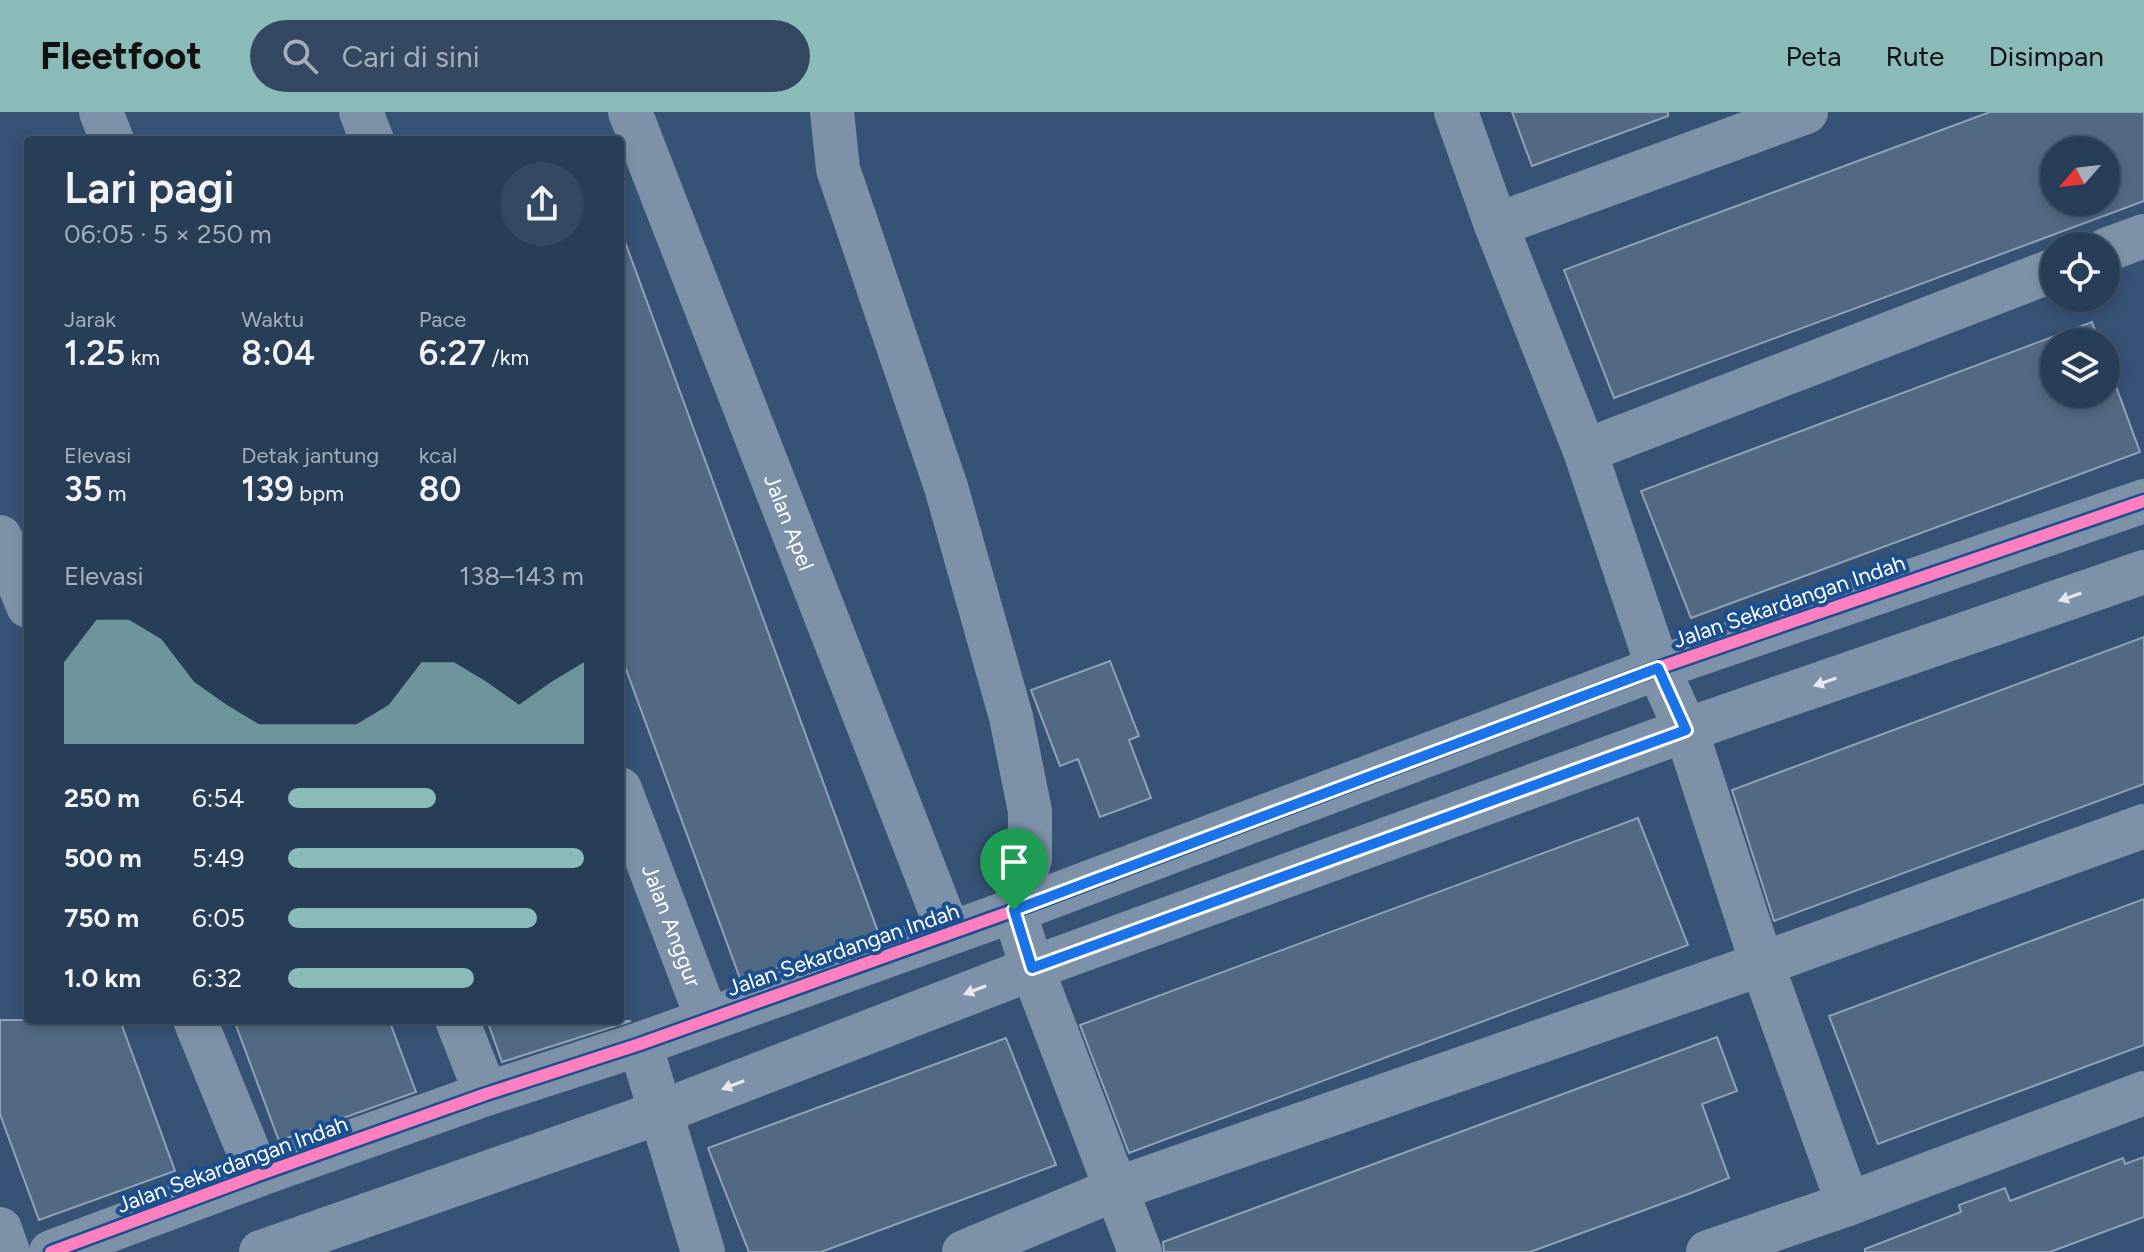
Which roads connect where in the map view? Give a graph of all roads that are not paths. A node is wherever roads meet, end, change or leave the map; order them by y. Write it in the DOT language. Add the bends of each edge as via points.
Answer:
graph roads {
  1 [pos="101,112"];
  2 [pos="361,112"];
  3 [pos="630,112"];
  4 [pos="832,112"];
  5 [pos="1456,112"];
  6 [pos="1806,112"];
  7 [pos="110,136"];
  8 [pos="370,136"];
  9 [pos="1496,225"];
  10 [pos="2144,236"];
  11 [pos="2120,245"];
  12 [pos="2040,275"];
  13 [pos="1585,451"];
  14 [pos="2144,501"];
  15 [pos="0,537"];
  16 [pos="2144,572"];
  17 [pos="24,596"];
  18 [pos="1658,668"];
  19 [pos="1686,730"];
  20 [pos="624,800"];
  21 [pos="2144,826"];
  22 [pos="1014,910"];
  23 [pos="949,933"];
  24 [pos="1762,964"];
  25 [pos="1032,968"];
  26 [pos="707,1018"];
  27 [pos="197,1024"];
  28 [pos="459,1024"];
  29 [pos="640,1044"];
  30 [pos="2144,1093"];
  31 [pos="486,1094"];
  32 [pos="661,1112"];
  33 [pos="258,1175"];
  34 [pos="1116,1189"];
  35 [pos="1848,1204"];
  36 [pos="0,1229"];
  37 [pos="62,1250"];
  38 [pos="8,1252"];
  39 [pos="261,1252"];
  40 [pos="703,1252"];
  41 [pos="964,1252"];
  42 [pos="1140,1252"];
  43 [pos="1708,1252"];
  1 -- 7 [label="street"];
  2 -- 8 [label="street"];
  3 -- 23 [label="street, Jalan Apel"];
  4 -- 22 [label="street" via="838,169 946,487 1011,717 1030,823 1030,859"];
  5 -- 9 [label="street"];
  6 -- 9 [label="street"];
  9 -- 13 [label="street"];
  10 -- 11 [label="street"];
  12 -- 13 [label="street"];
  13 -- 18 [label="street"];
  14 -- 18 [label="street, Jalan Sekardangan Indah"];
  15 -- 17 [label="street"];
  16 -- 19 [label="street, one-way"];
  18 -- 19 [label="street"];
  18 -- 22 [label="street, Jalan Sekardangan Indah"];
  19 -- 24 [label="street"];
  19 -- 25 [label="street"];
  20 -- 26 [label="street, Jalan Anggur"];
  21 -- 24 [label="street"];
  22 -- 23 [label="street, Jalan Sekardangan Indah"];
  22 -- 25 [label="street"];
  23 -- 26 [label="street, Jalan Sekardangan Indah"];
  24 -- 34 [label="street"];
  24 -- 35 [label="street"];
  25 -- 32 [label="street, one-way"];
  25 -- 34 [label="street"];
  26 -- 29 [label="street, Jalan Sekardangan Indah"];
  27 -- 33 [label="street"];
  28 -- 31 [label="street"];
  29 -- 31 [label="street, Jalan Sekardangan Indah"];
  29 -- 32 [label="street"];
  30 -- 35 [label="street"];
  31 -- 33 [label="street, Jalan Sekardangan Indah"];
  32 -- 39 [label="street"];
  32 -- 40 [label="street"];
  33 -- 37 [label="street, Jalan Sekardangan Indah"];
  34 -- 41 [label="street"];
  34 -- 42 [label="street"];
  35 -- 43 [label="street"];
  36 -- 38 [label="street"];
}
